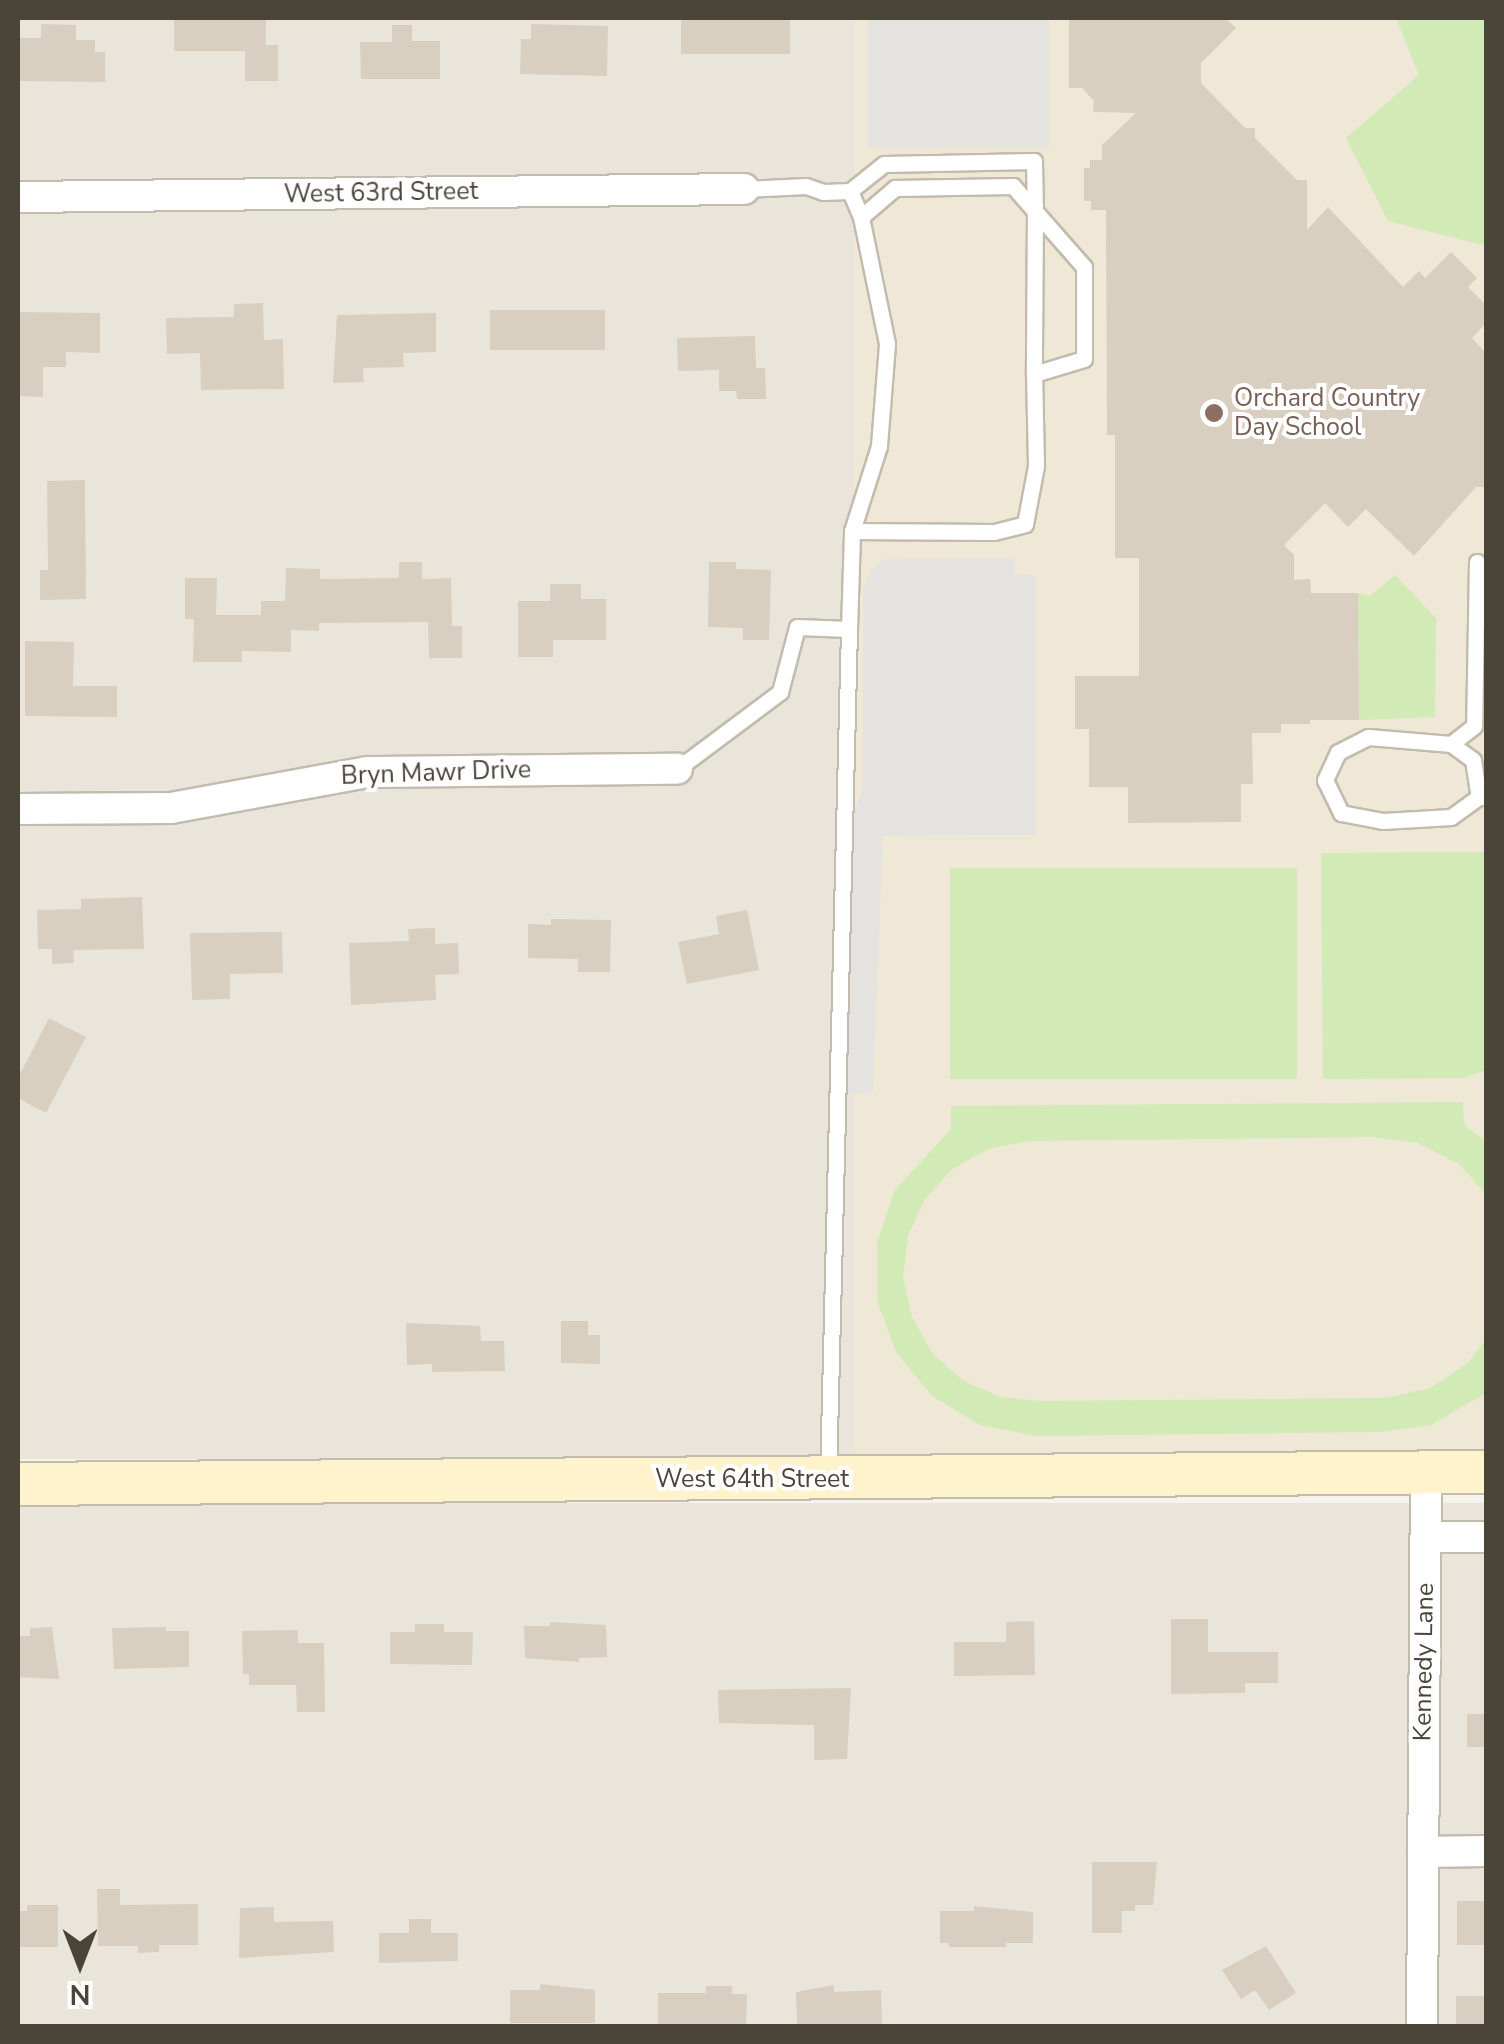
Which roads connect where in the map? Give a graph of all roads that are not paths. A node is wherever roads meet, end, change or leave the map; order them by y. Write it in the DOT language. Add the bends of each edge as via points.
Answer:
graph roads {
  1 [pos="744,188"];
  2 [pos="850,191"];
  3 [pos="18,197"];
  4 [pos="1035,211"];
  5 [pos="861,217"];
  6 [pos="1034,374"];
  7 [pos="852,531"];
  8 [pos="1477,562"];
  9 [pos="849,629"];
  10 [pos="1451,744"];
  11 [pos="677,769"];
  12 [pos="1483,797"];
  13 [pos="18,809"];
  14 [pos="1426,1472"];
  15 [pos="1486,1472"];
  16 [pos="828,1478"];
  17 [pos="18,1484"];
  18 [pos="1426,1537"];
  19 [pos="1486,1537"];
  20 [pos="1486,1851"];
  21 [pos="1423,1852"];
  22 [pos="1422,2026"];
  1 -- 2 [label="lane"];
  1 -- 3 [label="street, West 63rd Street"];
  2 -- 4 [label="lane" via="884,164 1034,161"];
  2 -- 5 [label="lane"];
  4 -- 5 [label="lane" via="1012,186 895,188"];
  4 -- 6 [label="lane"];
  4 -- 6 [label="lane" via="1084,266 1084,359"];
  5 -- 7 [label="lane" via="886,344 879,446"];
  6 -- 7 [label="lane" via="1036,466 1025,524 994,532"];
  7 -- 9 [label="lane"];
  8 -- 10 [label="lane" via="1474,726"];
  9 -- 11 [label="lane" via="797,627 780,692"];
  9 -- 16 [label="lane"];
  10 -- 12 [label="lane" via="1473,760"];
  10 -- 12 [label="lane" via="1368,737 1338,752 1325,780 1340,813 1383,821 1451,817"];
  11 -- 13 [label="street, Bryn Mawr Drive" via="368,772 170,808"];
  14 -- 15 [label="street, West 64th Street"];
  14 -- 16 [label="street, West 64th Street"];
  14 -- 18 [label="street, Kennedy Lane"];
  16 -- 17 [label="street, West 64th Street"];
  18 -- 19 [label="street"];
  18 -- 21 [label="street, Kennedy Lane"];
  20 -- 21 [label="street"];
  21 -- 22 [label="street, Kennedy Lane"];
}
